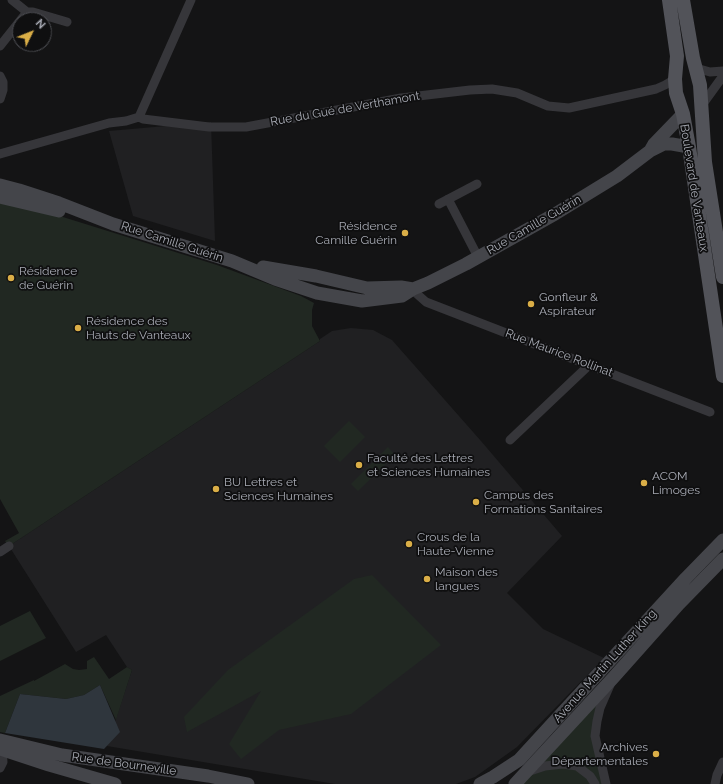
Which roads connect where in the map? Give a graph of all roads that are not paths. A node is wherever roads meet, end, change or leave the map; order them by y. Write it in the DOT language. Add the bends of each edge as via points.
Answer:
graph roads {
  1 [pos="12,0"];
  2 [pos="191,0"];
  3 [pos="669,0"];
  4 [pos="683,0"];
  5 [pos="26,12"];
  6 [pos="52,18"];
  7 [pos="67,22"];
  8 [pos="12,30"];
  9 [pos="0,46"];
  10 [pos="691,69"];
  11 [pos="723,71"];
  12 [pos="0,76"];
  13 [pos="723,76"];
  14 [pos="675,79"];
  15 [pos="0,98"];
  16 [pos="693,109"];
  17 [pos="139,117"];
  18 [pos="689,147"];
  19 [pos="650,151"];
  20 [pos="0,154"];
  21 [pos="478,184"];
  22 [pos="0,185"];
  23 [pos="0,196"];
  24 [pos="448,200"];
  25 [pos="439,204"];
  26 [pos="113,224"];
  27 [pos="478,258"];
  28 [pos="232,261"];
  29 [pos="723,277"];
  30 [pos="363,287"];
  31 [pos="413,289"];
  32 [pos="317,293"];
  33 [pos="587,364"];
  34 [pos="723,376"];
  35 [pos="710,412"];
  36 [pos="510,440"];
  37 [pos="723,540"];
  38 [pos="9,546"];
  39 [pos="0,552"];
  40 [pos="723,559"];
  41 [pos="613,678"];
  42 [pos="1,746"];
  43 [pos="723,762"];
  44 [pos="0,768"];
  45 [pos="525,772"];
  46 [pos="115,784"];
  47 [pos="248,784"];
  48 [pos="480,784"];
  49 [pos="515,784"];
  50 [pos="595,784"];
  51 [pos="606,784"];
  52 [pos="715,784"];
  1 -- 5 [label="street"];
  2 -- 17 [label="street"];
  3 -- 14 [label="main road, Boulevard de Vanteaux" via="677,56"];
  4 -- 10 [label="main road, Boulevard de Vanteaux"];
  6 -- 7 [label="street"];
  8 -- 9 [label="street"];
  10 -- 11 [label="street"];
  10 -- 14 [label="main road, Rue du Gué de Verthamont"];
  10 -- 16 [label="main road, Boulevard de Vanteaux" via="700,86"];
  12 -- 15 [label="street" via="3,90"];
  13 -- 16 [label="street"];
  14 -- 16 [label="main road, Boulevard de Vanteaux" via="676,93"];
  14 -- 17 [label="street, Rue du Gué de Verthamont" via="656,89 569,108 548,106 517,93 492,89 401,98 246,127 209,127"];
  16 -- 18 [label="main road, Boulevard de Vanteaux"];
  16 -- 19 [label="main road, Rue Camille Guérin" via="654,144"];
  16 -- 29 [label="main road, Boulevard de Vanteaux" via="701,116 705,162"];
  17 -- 20 [label="street, Rue du Gué de Verthamont"];
  18 -- 19 [label="main road, Rue Camille Guérin" via="664,144"];
  18 -- 34 [label="main road, Boulevard de Vanteaux"];
  19 -- 27 [label="main road, Rue Camille Guérin" via="617,176"];
  21 -- 24 [label="street"];
  22 -- 26 [label="main road, Rue Camille Guérin" via="59,203"];
  23 -- 26 [label="main road, Rue Camille Guérin"];
  24 -- 25 [label="street"];
  24 -- 27 [label="street"];
  26 -- 28 [label="main road, Rue Camille Guérin"];
  27 -- 31 [label="main road, Rue Camille Guérin"];
  28 -- 30 [label="main road, Rue Camille Guérin"];
  28 -- 32 [label="main road, Rue Camille Guérin"];
  30 -- 31 [label="main road, Rue Camille Guérin"];
  30 -- 32 [label="main road" via="357,290 339,286 326,288"];
  31 -- 32 [label="main road, Rue Camille Guérin" via="402,296 362,300"];
  31 -- 33 [label="street, Rue Maurice Rollinat" via="426,302"];
  33 -- 35 [label="street, Rue Maurice Rollinat"];
  33 -- 36 [label="street" via="586,368"];
  37 -- 48 [label="main road, Avenue Martin Luther King" via="519,760"];
  38 -- 39 [label="street"];
  40 -- 41 [label="main road, Avenue Martin Luther King"];
  41 -- 45 [label="main road, Avenue Martin Luther King"];
  41 -- 51 [label="street" via="600,708 595,736"];
  42 -- 44 [label="street" via="3,762"];
  42 -- 46 [label="main road, Rue de Bourneville" via="49,765"];
  42 -- 47 [label="main road, Rue de Bourneville"];
  43 -- 52 [label="street"];
  45 -- 49 [label="main road, Avenue Martin Luther King"];
  45 -- 50 [label="street" via="545,766 577,766 590,776"];
}
